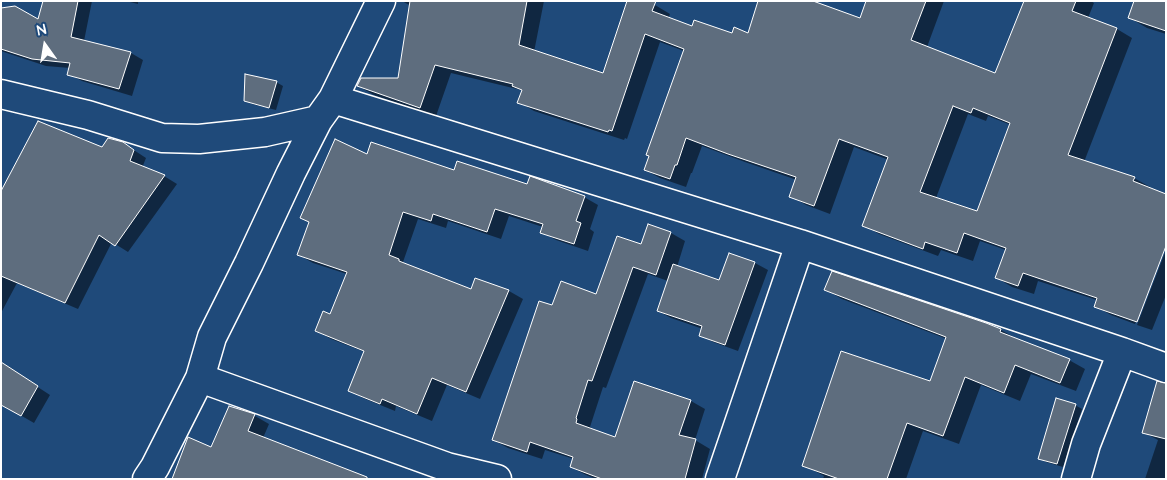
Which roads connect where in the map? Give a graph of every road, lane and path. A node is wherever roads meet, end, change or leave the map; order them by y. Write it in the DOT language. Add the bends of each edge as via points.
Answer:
graph roads {
  1 [pos="381,1"];
  2 [pos="1,94"];
  3 [pos="326,109"];
  4 [pos="265,132"];
  5 [pos="291,173"];
  6 [pos="800,244"];
  7 [pos="1122,352"];
  8 [pos="1166,368"];
  9 [pos="200,378"];
  10 [pos="147,479"];
  11 [pos="497,479"];
  12 [pos="720,479"];
  13 [pos="1076,479"];
  1 -- 3 [label="street"];
  2 -- 4 [label="street" via="88,115 162,138 199,139"];
  3 -- 4 [label="street"];
  3 -- 5 [label="street"];
  3 -- 6 [label="street"];
  4 -- 5 [label="street"];
  5 -- 9 [label="street" via="212,337"];
  6 -- 7 [label="street"];
  6 -- 12 [label="street"];
  7 -- 8 [label="street"];
  7 -- 13 [label="street" via="1086,444"];
  9 -- 10 [label="street"];
  9 -- 11 [label="street" via="446,467"];
}
